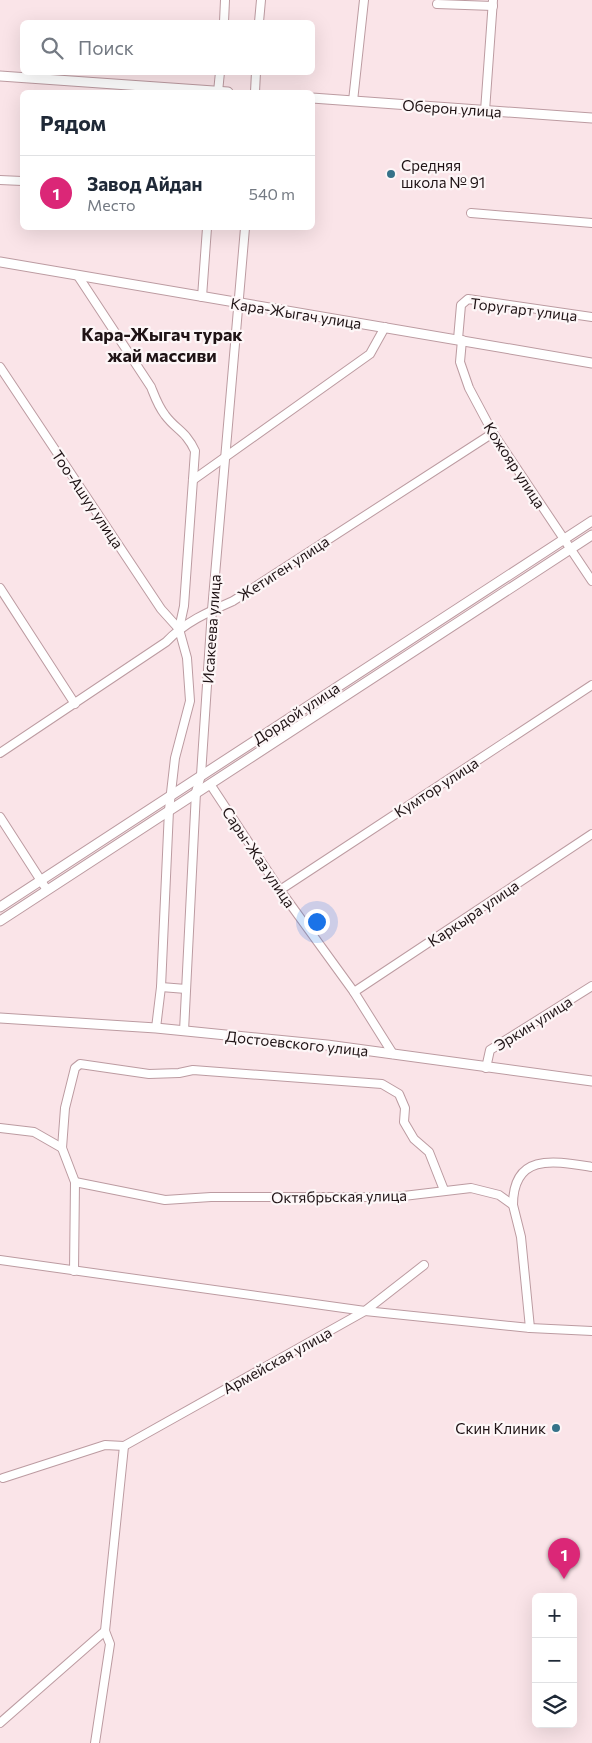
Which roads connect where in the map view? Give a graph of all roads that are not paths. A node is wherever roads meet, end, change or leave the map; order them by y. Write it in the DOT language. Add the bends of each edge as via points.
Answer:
graph roads {
  1 [pos="225,0"];
  2 [pos="260,0"];
  3 [pos="364,0"];
  4 [pos="493,3"];
  5 [pos="437,4"];
  6 [pos="224,20"];
  7 [pos="259,20"];
  8 [pos="220,75"];
  9 [pos="256,75"];
  10 [pos="0,76"];
  11 [pos="191,90"];
  12 [pos="218,90"];
  13 [pos="255,90"];
  14 [pos="315,98"];
  15 [pos="353,102"];
  16 [pos="485,111"];
  17 [pos="592,118"];
  18 [pos="0,180"];
  19 [pos="20,181"];
  20 [pos="471,213"];
  21 [pos="592,223"];
  22 [pos="207,230"];
  23 [pos="245,230"];
  24 [pos="0,262"];
  25 [pos="78,276"];
  26 [pos="202,297"];
  27 [pos="240,304"];
  28 [pos="592,317"];
  29 [pos="385,327"];
  30 [pos="460,340"];
  31 [pos="592,363"];
  32 [pos="0,367"];
  33 [pos="493,433"];
  34 [pos="226,455"];
  35 [pos="193,480"];
  36 [pos="592,521"];
  37 [pos="592,535"];
  38 [pos="564,539"];
  39 [pos="571,549"];
  40 [pos="592,581"];
  41 [pos="0,588"];
  42 [pos="212,610"];
  43 [pos="179,630"];
  44 [pos="592,685"];
  45 [pos="76,704"];
  46 [pos="0,753"];
  47 [pos="201,776"];
  48 [pos="210,784"];
  49 [pos="196,792"];
  50 [pos="171,795"];
  51 [pos="169,810"];
  52 [pos="0,817"];
  53 [pos="592,834"];
  54 [pos="41,880"];
  55 [pos="47,890"];
  56 [pos="280,890"];
  57 [pos="0,907"];
  58 [pos="0,921"];
  59 [pos="592,986"];
  60 [pos="161,988"];
  61 [pos="186,989"];
  62 [pos="354,992"];
  63 [pos="0,1018"];
  64 [pos="156,1028"];
  65 [pos="184,1031"];
  66 [pos="392,1054"];
  67 [pos="486,1068"];
  68 [pos="592,1081"];
  69 [pos="0,1128"];
  70 [pos="62,1148"];
  71 [pos="592,1166"];
  72 [pos="74,1182"];
  73 [pos="444,1190"];
  74 [pos="513,1205"];
  75 [pos="0,1260"];
  76 [pos="424,1265"];
  77 [pos="74,1271"];
  78 [pos="365,1311"];
  79 [pos="530,1328"];
  80 [pos="590,1333"];
  81 [pos="124,1446"];
  82 [pos="3,1478"];
  83 [pos="105,1631"];
  84 [pos="0,1723"];
  85 [pos="94,1743"];
  1 -- 6 [label="street"];
  2 -- 7 [label="street"];
  3 -- 15 [label="street"];
  4 -- 5 [label="street"];
  4 -- 16 [label="street"];
  8 -- 12 [label="street"];
  9 -- 13 [label="street"];
  10 -- 11 [label="street"];
  14 -- 15 [label="street, Оберон улица"];
  15 -- 16 [label="street, Оберон улица"];
  16 -- 17 [label="street, Оберон улица"];
  18 -- 19 [label="street"];
  20 -- 21 [label="street"];
  22 -- 26 [label="street"];
  23 -- 27 [label="street, Исакеева улица"];
  24 -- 25 [label="street, Кара-Жыгач улица"];
  25 -- 26 [label="street, Кара-Жыгач улица"];
  25 -- 35 [label="street, Исакеева улица" via="151,386 166,417 190,440 195,451"];
  26 -- 27 [label="street, Кара-Жыгач улица"];
  27 -- 29 [label="street, Кара-Жыгач улица"];
  27 -- 34 [label="street, Исакеева улица"];
  28 -- 30 [label="street, Торугарт улица" via="468,300 461,305"];
  29 -- 30 [label="street, Кара-Жыгач улица"];
  29 -- 34 [label="street" via="370,354"];
  30 -- 31 [label="street, Кара-Жыгач улица"];
  30 -- 33 [label="street, Кожояр улица" via="460,362 469,388"];
  32 -- 43 [label="street, Тоо-Ашуу улица"];
  33 -- 38 [label="street, Кожояр улица"];
  33 -- 42 [label="street, Жетиген улица" via="233,600"];
  34 -- 35 [label="street"];
  34 -- 42 [label="street, Исакеева улица"];
  35 -- 43 [label="street, Исакеева улица" via="184,606"];
  36 -- 38 [label="street, Дордой улица"];
  37 -- 39 [label="street, Дордой улица"];
  38 -- 39 [label="street, Кожояр улица"];
  38 -- 47 [label="street, Дордой улица"];
  39 -- 40 [label="street, Кожояр улица"];
  39 -- 48 [label="street, Дордой улица"];
  41 -- 45 [label="street"];
  42 -- 43 [label="street, Жетиген улица"];
  42 -- 47 [label="street, Исакеева улица"];
  43 -- 45 [label="street, Жетиген улица"];
  43 -- 50 [label="street, Исакеева улица" via="187,658 190,701 175,758"];
  44 -- 56 [label="street, Кумтор улица"];
  45 -- 46 [label="street, Жетиген улица"];
  47 -- 49 [label="street, Исакеева улица"];
  47 -- 50 [label="street, Дордой улица"];
  48 -- 49 [label="street, Дордой улица"];
  48 -- 56 [label="street, Сары-Жаз улица"];
  49 -- 51 [label="street, Дордой улица"];
  49 -- 61 [label="street, Исакеева улица"];
  50 -- 51 [label="street, Исакеева улица"];
  50 -- 54 [label="street, Дордой улица"];
  51 -- 55 [label="street, Дордой улица"];
  51 -- 60 [label="street, Исакеева улица"];
  52 -- 54 [label="street"];
  53 -- 62 [label="street, Каркыра улица"];
  54 -- 55 [label="street"];
  54 -- 57 [label="street, Дордой улица"];
  55 -- 58 [label="street, Дордой улица"];
  56 -- 62 [label="street, Сары-Жаз улица"];
  59 -- 67 [label="street, Эркин улица" via="490,1050"];
  60 -- 61 [label="street"];
  60 -- 64 [label="street, Исакеева улица"];
  61 -- 65 [label="street, Исакеева улица"];
  62 -- 66 [label="street, Сары-Жаз улица"];
  63 -- 64 [label="street, Достоевского улица"];
  64 -- 65 [label="street, Достоевского улица"];
  65 -- 66 [label="street, Достоевского улица"];
  66 -- 67 [label="street, Достоевского улица"];
  67 -- 68 [label="street, Достоевского улица"];
  69 -- 70 [label="street" via="34,1132"];
  70 -- 72 [label="street"];
  70 -- 73 [label="street" via="66,1108 75,1068 80,1064 150,1074 193,1070 382,1084 399,1094 405,1108 404,1122 414,1139 430,1152"];
  71 -- 74 [label="street" via="551,1160 533,1166 518,1176 513,1189"];
  72 -- 73 [label="street, Октябрьская улица" via="165,1200 211,1197 395,1198"];
  72 -- 77 [label="street"];
  73 -- 74 [label="street, Октябрьская улица" via="471,1188 499,1195"];
  74 -- 79 [label="street" via="520,1236"];
  75 -- 77 [label="street"];
  76 -- 78 [label="street, Армейская улица"];
  77 -- 78 [label="street"];
  78 -- 79 [label="street"];
  78 -- 81 [label="street, Армейская улица"];
  79 -- 80 [label="street"];
  81 -- 82 [label="street" via="105,1445"];
  81 -- 83 [label="street"];
  83 -- 84 [label="street"];
  83 -- 85 [label="street" via="110,1644"];
}
